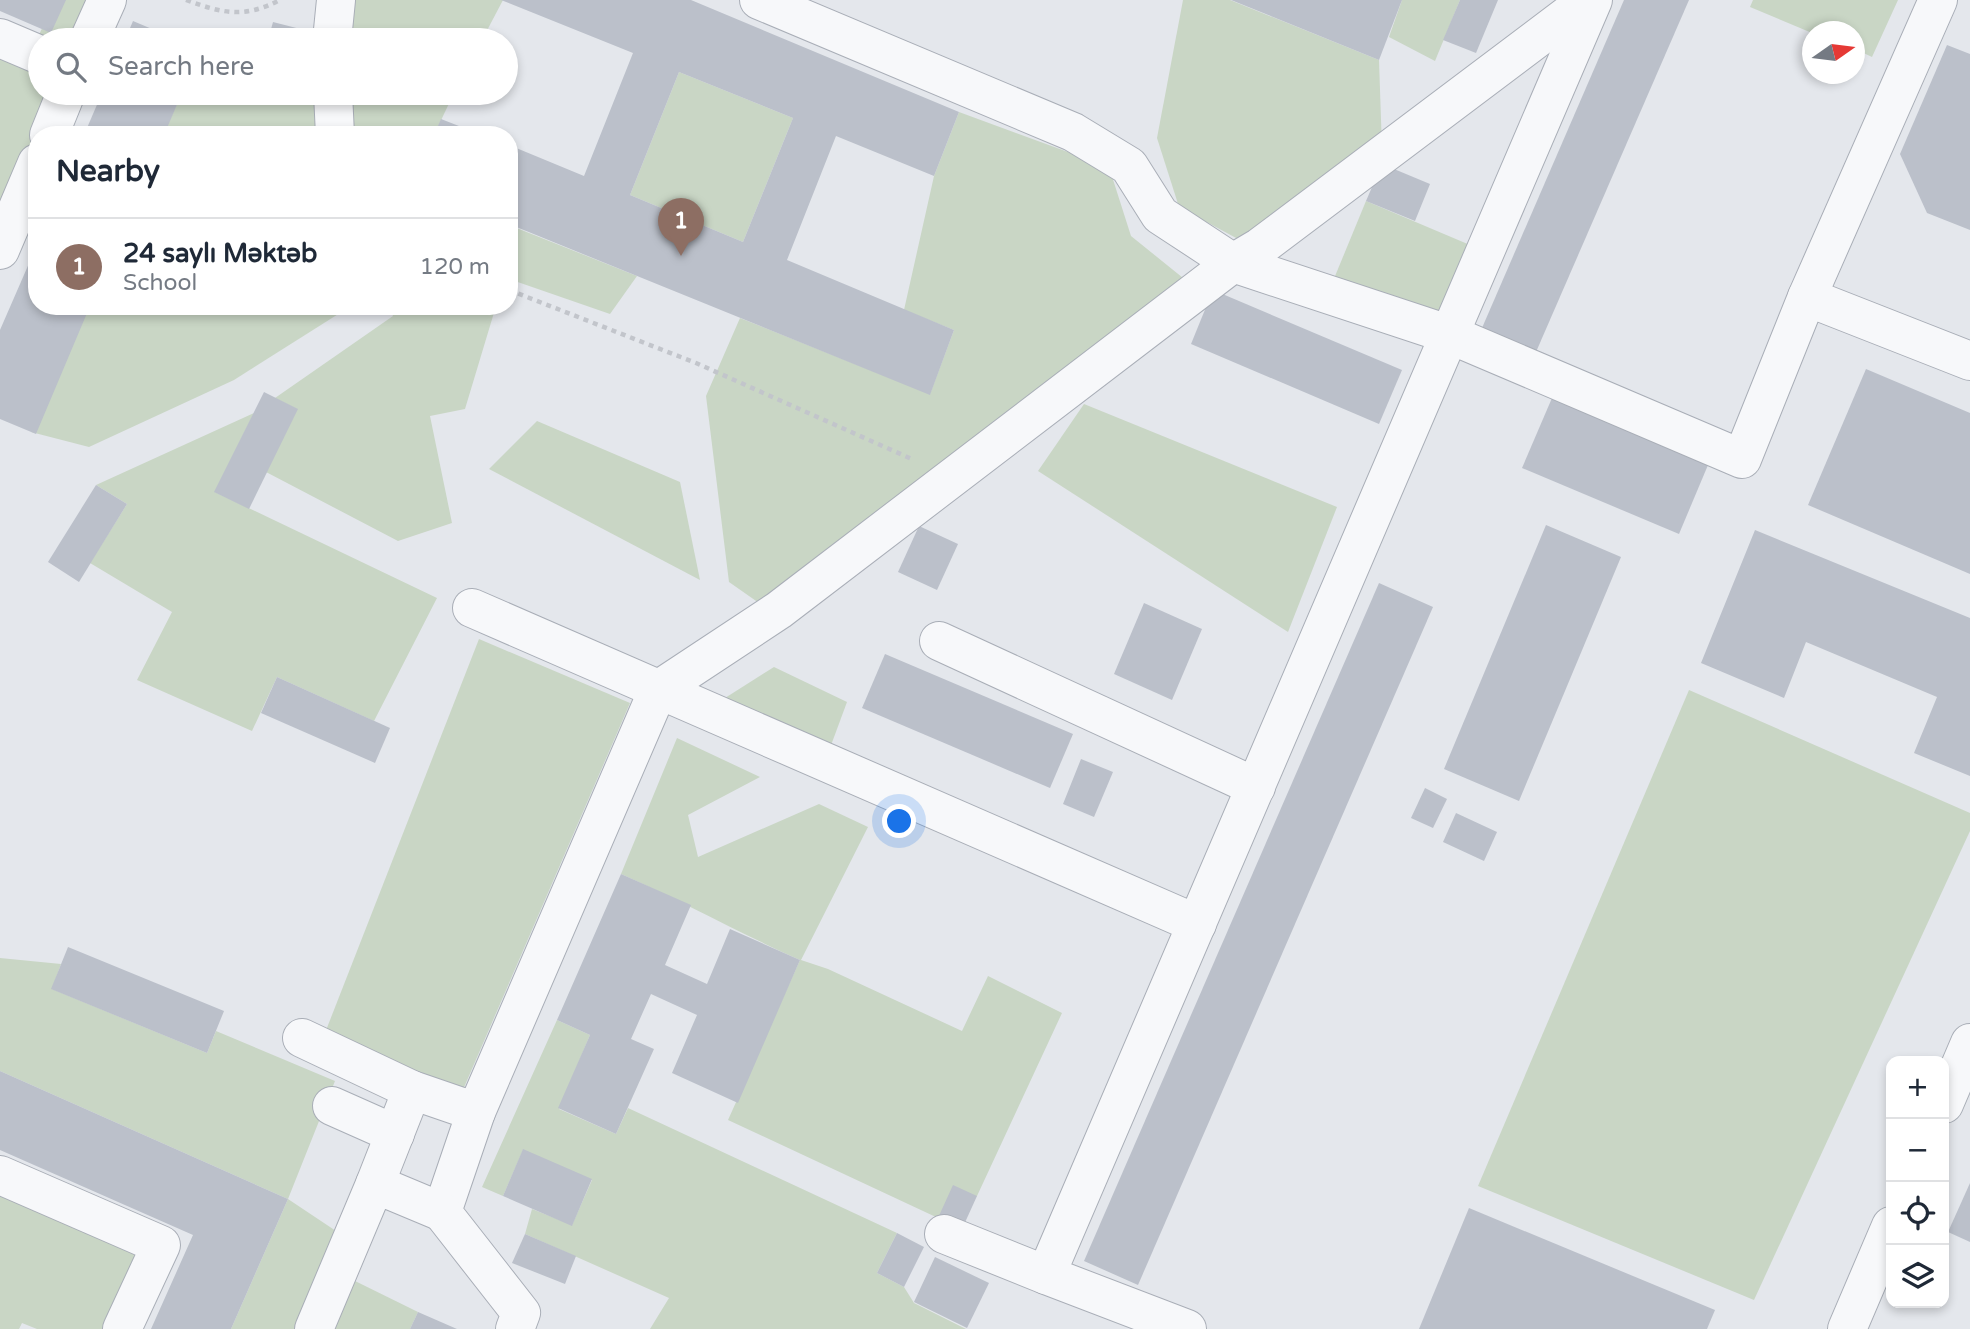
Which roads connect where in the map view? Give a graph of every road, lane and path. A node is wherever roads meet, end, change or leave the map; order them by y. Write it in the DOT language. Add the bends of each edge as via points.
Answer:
graph roads {
  1 [pos="107,0"];
  2 [pos="186,0"];
  3 [pos="280,0"];
  4 [pos="336,0"];
  5 [pos="759,0"];
  6 [pos="1588,0"];
  7 [pos="1593,0"];
  8 [pos="1938,0"];
  9 [pos="94,28"];
  10 [pos="333,28"];
  11 [pos="0,38"];
  12 [pos="28,50"];
  13 [pos="61,105"];
  14 [pos="334,105"];
  15 [pos="53,126"];
  16 [pos="335,126"];
  17 [pos="28,184"];
  18 [pos="0,250"];
  19 [pos="1233,264"];
  20 [pos="518,294"];
  21 [pos="1807,297"];
  22 [pos="1451,335"];
  23 [pos="1970,361"];
  24 [pos="953,478"];
  25 [pos="472,608"];
  26 [pos="939,641"];
  27 [pos="658,690"];
  28 [pos="1256,787"];
  29 [pos="1197,924"];
  30 [pos="302,1038"];
  31 [pos="1970,1043"];
  32 [pos="412,1090"];
  33 [pos="1949,1092"];
  34 [pos="332,1107"];
  35 [pos="476,1112"];
  36 [pos="395,1134"];
  37 [pos="0,1175"];
  38 [pos="375,1184"];
  39 [pos="442,1212"];
  40 [pos="944,1234"];
  41 [pos="1886,1238"];
  42 [pos="1046,1275"];
  43 [pos="122,1329"];
  44 [pos="314,1329"];
  45 [pos="515,1329"];
  46 [pos="1187,1329"];
  47 [pos="1847,1329"];
  1 -- 9 [label="street"];
  2 -- 3 [label="path" via="222,13 242,13"];
  4 -- 10 [label="street"];
  5 -- 19 [label="street" via="1073,132 1129,166 1160,215"];
  6 -- 19 [label="street"];
  7 -- 22 [label="street"];
  8 -- 21 [label="street"];
  11 -- 12 [label="street"];
  13 -- 15 [label="street"];
  14 -- 16 [label="street"];
  17 -- 18 [label="street"];
  19 -- 22 [label="street"];
  19 -- 24 [label="street"];
  20 -- 24 [label="path" via="696,363"];
  21 -- 22 [label="street" via="1742,459"];
  21 -- 23 [label="street"];
  22 -- 28 [label="street"];
  24 -- 27 [label="street" via="779,610"];
  25 -- 27 [label="street"];
  26 -- 28 [label="street"];
  27 -- 29 [label="street"];
  27 -- 35 [label="street"];
  28 -- 29 [label="street"];
  29 -- 42 [label="street"];
  30 -- 32 [label="street"];
  31 -- 33 [label="street"];
  32 -- 35 [label="street"];
  32 -- 36 [label="street"];
  34 -- 36 [label="street"];
  35 -- 39 [label="street"];
  36 -- 38 [label="street"];
  37 -- 43 [label="street" via="161,1245"];
  38 -- 39 [label="street"];
  38 -- 44 [label="street"];
  39 -- 45 [label="street" via="521,1313"];
  40 -- 42 [label="street"];
  41 -- 47 [label="street"];
  42 -- 46 [label="street"];
}
